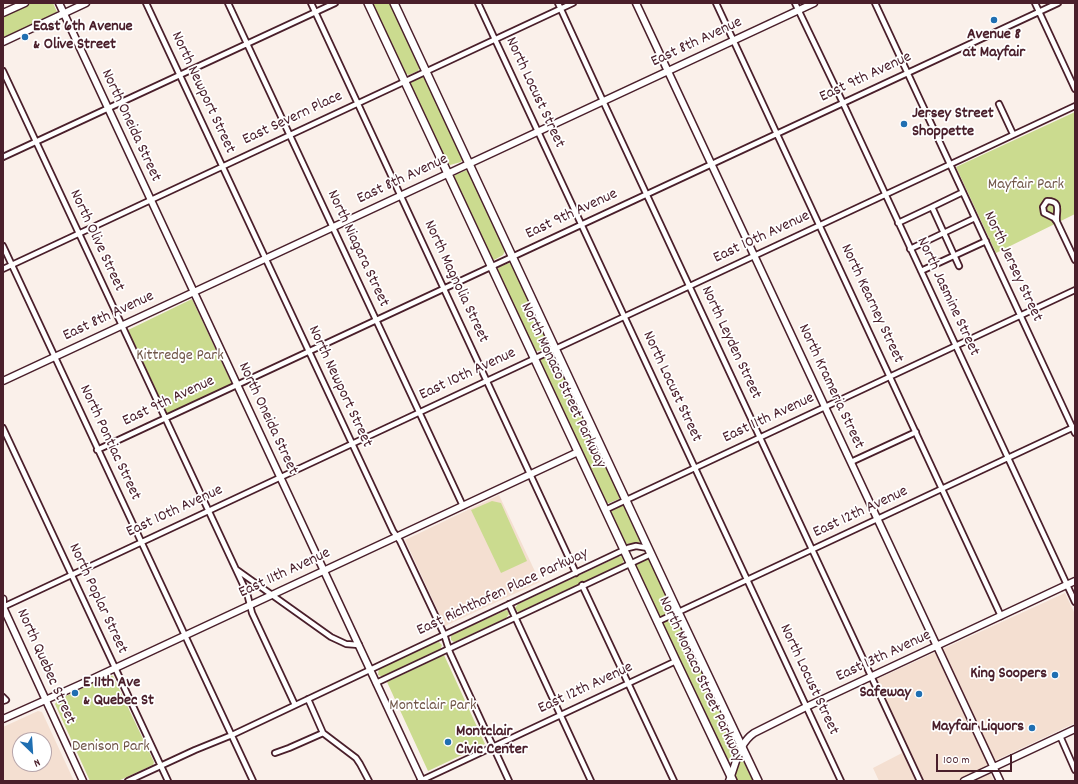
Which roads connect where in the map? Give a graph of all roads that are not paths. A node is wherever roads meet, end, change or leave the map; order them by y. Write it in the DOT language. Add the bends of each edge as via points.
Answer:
graph roads {
  1 [pos="25,3"];
  2 [pos="59,3"];
  3 [pos="86,3"];
  4 [pos="146,3"];
  5 [pos="228,3"];
  6 [pos="310,3"];
  7 [pos="335,3"];
  8 [pos="368,3"];
  9 [pos="394,3"];
  10 [pos="478,3"];
  11 [pos="558,3"];
  12 [pos="573,3"];
  13 [pos="636,3"];
  14 [pos="716,3"];
  15 [pos="796,3"];
  16 [pos="814,3"];
  17 [pos="875,3"];
  18 [pos="1035,3"];
  19 [pos="1058,3"];
  20 [pos="561,9"];
  21 [pos="799,10"];
  22 [pos="315,12"];
  23 [pos="1039,12"];
  24 [pos="3,14"];
  25 [pos="64,14"];
  26 [pos="495,39"];
  27 [pos="733,41"];
  28 [pos="3,42"];
  29 [pos="247,44"];
  30 [pos="3,71"];
  31 [pos="426,71"];
  32 [pos="668,71"];
  33 [pos="908,73"];
  34 [pos="180,75"];
  35 [pos="405,81"];
  36 [pos="1075,89"];
  37 [pos="603,102"];
  38 [pos="357,103"];
  39 [pos="843,103"];
  40 [pos="999,104"];
  41 [pos="1075,106"];
  42 [pos="108,108"];
  43 [pos="538,132"];
  44 [pos="777,134"];
  45 [pos="1013,134"];
  46 [pos="289,135"];
  47 [pos="36,142"];
  48 [pos="3,157"];
  49 [pos="469,164"];
  50 [pos="711,164"];
  51 [pos="950,164"];
  52 [pos="222,166"];
  53 [pos="448,174"];
  54 [pos="963,192"];
  55 [pos="885,194"];
  56 [pos="647,195"];
  57 [pos="401,196"];
  58 [pos="151,200"];
  59 [pos="932,207"];
  60 [pos="975,218"];
  61 [pos="1057,222"];
  62 [pos="898,223"];
  63 [pos="820,225"];
  64 [pos="582,226"];
  65 [pos="332,228"];
  66 [pos="944,233"];
  67 [pos="78,234"];
  68 [pos="986,241"];
  69 [pos="3,246"];
  70 [pos="910,248"];
  71 [pos="954,255"];
  72 [pos="754,256"];
  73 [pos="513,257"];
  74 [pos="265,259"];
  75 [pos="1075,260"];
  76 [pos="12,265"];
  77 [pos="959,266"];
  78 [pos="3,268"];
  79 [pos="492,268"];
  80 [pos="921,271"];
  81 [pos="689,286"];
  82 [pos="444,290"];
  83 [pos="1075,290"];
  84 [pos="194,292"];
  85 [pos="1021,316"];
  86 [pos="624,317"];
  87 [pos="376,321"];
  88 [pos="122,326"];
  89 [pos="956,346"];
  90 [pos="555,349"];
  91 [pos="309,352"];
  92 [pos="55,357"];
  93 [pos="534,358"];
  94 [pos="890,377"];
  95 [pos="487,381"];
  96 [pos="3,382"];
  97 [pos="237,385"];
  98 [pos="825,407"];
  99 [pos="419,412"];
  100 [pos="165,418"];
  101 [pos="1074,427"];
  102 [pos="3,428"];
  103 [pos="916,432"];
  104 [pos="1075,433"];
  105 [pos="760,438"];
  106 [pos="352,444"];
  107 [pos="97,450"];
  108 [pos="578,452"];
  109 [pos="1008,458"];
  110 [pos="851,462"];
  111 [pos="694,468"];
  112 [pos="530,474"];
  113 [pos="280,477"];
  114 [pos="942,489"];
  115 [pos="625,500"];
  116 [pos="463,506"];
  117 [pos="605,510"];
  118 [pos="208,511"];
  119 [pos="877,519"];
  120 [pos="396,536"];
  121 [pos="141,542"];
  122 [pos="624,550"];
  123 [pos="812,550"];
  124 [pos="649,551"];
  125 [pos="630,563"];
  126 [pos="235,569"];
  127 [pos="324,570"];
  128 [pos="576,572"];
  129 [pos="71,575"];
  130 [pos="747,580"];
  131 [pos="1075,581"];
  132 [pos="582,585"];
  133 [pos="1067,585"];
  134 [pos="271,595"];
  135 [pos="3,599"];
  136 [pos="1075,602"];
  137 [pos="509,604"];
  138 [pos="250,605"];
  139 [pos="3,607"];
  140 [pos="678,612"];
  141 [pos="1001,616"];
  142 [pos="515,617"];
  143 [pos="657,622"];
  144 [pos="444,634"];
  145 [pos="185,635"];
  146 [pos="358,645"];
  147 [pos="937,646"];
  148 [pos="448,650"];
  149 [pos="676,661"];
  150 [pos="115,668"];
  151 [pos="370,670"];
  152 [pos="872,677"];
  153 [pos="376,683"];
  154 [pos="628,684"];
  155 [pos="3,697"];
  156 [pos="308,699"];
  157 [pos="45,700"];
  158 [pos="3,701"];
  159 [pos="295,706"];
  160 [pos="806,707"];
  161 [pos="561,715"];
  162 [pos="3,719"];
  163 [pos="1075,729"];
  164 [pos="323,733"];
  165 [pos="232,735"];
  166 [pos="1060,736"];
  167 [pos="742,746"];
  168 [pos="493,747"];
  169 [pos="276,753"];
  170 [pos="161,766"];
  171 [pos="994,767"];
  172 [pos="1075,770"];
  173 [pos="731,780"];
  174 [pos="83,781"];
  175 [pos="128,781"];
  176 [pos="168,781"];
  177 [pos="253,781"];
  178 [pos="369,781"];
  179 [pos="421,781"];
  180 [pos="509,781"];
  181 [pos="591,781"];
  182 [pos="674,781"];
  183 [pos="758,781"];
  184 [pos="841,781"];
  185 [pos="920,781"];
  186 [pos="964,781"];
  187 [pos="1000,781"];
  1 -- 24 [label="street"];
  2 -- 25 [label="street, North Oneida Street"];
  3 -- 25 [label="street"];
  4 -- 34 [label="street, North Newport Street"];
  5 -- 29 [label="street, North Niagara Street"];
  6 -- 22 [label="street, North Magnolia Street"];
  7 -- 22 [label="street"];
  8 -- 35 [label="main road, North Monaco Street Parkway"];
  9 -- 31 [label="main road, North Monaco Street Parkway"];
  10 -- 26 [label="street, North Locust Street"];
  11 -- 20 [label="street, North Leyden Street"];
  12 -- 20 [label="street, East Severn Place"];
  13 -- 32 [label="street, North Krameria Street"];
  14 -- 27 [label="street, North Kearney Street"];
  15 -- 21 [label="street, North Jasmine Street"];
  16 -- 21 [label="street, East 8th Avenue"];
  17 -- 33 [label="street, North Jersey Street"];
  18 -- 23 [label="street"];
  19 -- 23 [label="street, East 9th Avenue"];
  20 -- 26 [label="street, East Severn Place"];
  20 -- 37 [label="street, North Leyden Street"];
  21 -- 27 [label="street, East 8th Avenue"];
  21 -- 39 [label="street, North Jasmine Street"];
  22 -- 29 [label="street"];
  22 -- 38 [label="street, North Magnolia Street"];
  23 -- 33 [label="street, East 9th Avenue"];
  23 -- 36 [label="street"];
  25 -- 28 [label="street"];
  25 -- 42 [label="street, North Oneida Street"];
  26 -- 31 [label="street, East Severn Place"];
  26 -- 43 [label="street, North Locust Street"];
  27 -- 32 [label="street, East 8th Avenue"];
  27 -- 44 [label="street, North Kearney Street"];
  29 -- 34 [label="street"];
  29 -- 46 [label="street, North Niagara Street"];
  30 -- 47 [label="street, North Olive Street"];
  31 -- 35 [label="street, East Severn Place"];
  31 -- 49 [label="main road, North Monaco Street Parkway"];
  32 -- 37 [label="street, East 8th Avenue"];
  32 -- 50 [label="street, North Krameria Street"];
  33 -- 39 [label="street, East 9th Avenue"];
  33 -- 51 [label="street, North Jersey Street"];
  34 -- 42 [label="street"];
  34 -- 52 [label="street, North Newport Street"];
  35 -- 38 [label="street, East Severn Place"];
  35 -- 53 [label="main road, North Monaco Street Parkway"];
  37 -- 43 [label="street, East 8th Avenue"];
  37 -- 56 [label="street, North Leyden Street"];
  38 -- 46 [label="street, East Severn Place"];
  38 -- 57 [label="street, North Magnolia Street"];
  39 -- 44 [label="street, East 9th Avenue"];
  39 -- 55 [label="street, North Jasmine Street"];
  40 -- 45 [label="street"];
  41 -- 45 [label="street, East 10th Avenue"];
  42 -- 47 [label="street"];
  42 -- 58 [label="street, North Oneida Street"];
  43 -- 49 [label="street, East 8th Avenue"];
  43 -- 64 [label="street, North Locust Street"];
  44 -- 50 [label="street, East 9th Avenue"];
  44 -- 63 [label="street, North Kearney Street"];
  45 -- 51 [label="street, East 10th Avenue"];
  46 -- 52 [label="street, East Severn Place"];
  46 -- 65 [label="street, North Niagara Street"];
  47 -- 48 [label="street"];
  47 -- 67 [label="street, North Olive Street"];
  49 -- 53 [label="street, East 8th Avenue"];
  49 -- 73 [label="main road, North Monaco Street Parkway"];
  50 -- 56 [label="street, East 9th Avenue"];
  50 -- 72 [label="street, North Krameria Street"];
  51 -- 54 [label="street, North Jersey Street"];
  51 -- 55 [label="street, East 10th Avenue"];
  52 -- 58 [label="street, East Severn Place"];
  52 -- 74 [label="street, North Newport Street"];
  53 -- 57 [label="street, East 8th Avenue"];
  53 -- 79 [label="main road, North Monaco Street Parkway"];
  54 -- 59 [label="street"];
  54 -- 60 [label="street, North Jersey Street"];
  55 -- 62 [label="street, North Jasmine Street"];
  55 -- 63 [label="street, East 10th Avenue"];
  56 -- 64 [label="street, East 9th Avenue"];
  56 -- 81 [label="street, North Leyden Street"];
  57 -- 65 [label="street, East 8th Avenue"];
  57 -- 82 [label="street, North Magnolia Street"];
  58 -- 67 [label="street, East Severn Place"];
  58 -- 84 [label="street, North Oneida Street"];
  59 -- 62 [label="street"];
  59 -- 66 [label="street"];
  60 -- 66 [label="street"];
  60 -- 68 [label="street, North Jersey Street"];
  61 -- 61 [label="street" via="1057,204 1047,201 1043,205 1044,213"];
  61 -- 75 [label="street"];
  62 -- 70 [label="street, North Jasmine Street"];
  63 -- 72 [label="street, East 10th Avenue"];
  63 -- 94 [label="street, North Kearney Street"];
  64 -- 73 [label="street, East 9th Avenue"];
  64 -- 86 [label="street, North Locust Street"];
  65 -- 74 [label="street, East 8th Avenue"];
  65 -- 87 [label="street, North Niagara Street"];
  66 -- 70 [label="street"];
  66 -- 71 [label="street"];
  67 -- 76 [label="street, East Severn Place"];
  67 -- 88 [label="street, North Olive Street"];
  68 -- 71 [label="street"];
  68 -- 85 [label="street, North Jersey Street"];
  69 -- 76 [label="street, North Pontiac Street"];
  70 -- 80 [label="street, North Jasmine Street"];
  71 -- 77 [label="street"];
  71 -- 80 [label="street"];
  72 -- 81 [label="street, East 10th Avenue"];
  72 -- 98 [label="street, North Krameria Street"];
  73 -- 79 [label="street, East 9th Avenue"];
  73 -- 90 [label="main road, North Monaco Street Parkway"];
  74 -- 84 [label="street, East 8th Avenue"];
  74 -- 91 [label="street, North Newport Street"];
  76 -- 78 [label="street, East Severn Place"];
  76 -- 92 [label="street, North Pontiac Street"];
  79 -- 82 [label="street, East 9th Avenue"];
  79 -- 93 [label="main road, North Monaco Street Parkway"];
  80 -- 89 [label="street, North Jasmine Street"];
  81 -- 86 [label="street, East 10th Avenue"];
  81 -- 105 [label="street, North Leyden Street"];
  82 -- 87 [label="street, East 9th Avenue"];
  82 -- 95 [label="street, North Magnolia Street"];
  83 -- 85 [label="street, East 11th Avenue"];
  84 -- 88 [label="street, East 8th Avenue"];
  84 -- 97 [label="street, North Oneida Street"];
  85 -- 89 [label="street, East 11th Avenue"];
  85 -- 101 [label="street, North Jersey Street"];
  86 -- 90 [label="street, East 10th Avenue"];
  86 -- 111 [label="street, North Locust Street"];
  87 -- 91 [label="street, East 9th Avenue"];
  87 -- 99 [label="street, North Niagara Street"];
  88 -- 92 [label="street, East 8th Avenue"];
  88 -- 100 [label="street, North Olive Street"];
  89 -- 94 [label="street, East 11th Avenue"];
  89 -- 109 [label="street, North Jasmine Street"];
  90 -- 93 [label="street, East 10th Avenue"];
  90 -- 115 [label="main road, North Monaco Street Parkway"];
  91 -- 97 [label="street, East 9th Avenue"];
  91 -- 106 [label="street, North Newport Street"];
  92 -- 96 [label="street, East 8th Avenue"];
  92 -- 107 [label="street, North Pontiac Street"];
  93 -- 95 [label="street, East 10th Avenue"];
  93 -- 108 [label="main road, North Monaco Street Parkway"];
  94 -- 98 [label="street, East 11th Avenue"];
  94 -- 103 [label="street, North Kearney Street"];
  95 -- 99 [label="street, East 10th Avenue"];
  95 -- 112 [label="street, North Magnolia Street"];
  97 -- 100 [label="street, East 9th Avenue"];
  97 -- 113 [label="street, North Oneida Street"];
  98 -- 105 [label="street, East 11th Avenue"];
  98 -- 110 [label="street, North Krameria Street"];
  99 -- 106 [label="street, East 10th Avenue"];
  99 -- 116 [label="street, North Niagara Street"];
  100 -- 107 [label="street, East 9th Avenue"];
  100 -- 118 [label="street, North Olive Street"];
  101 -- 104 [label="street, North Jersey Street"];
  101 -- 109 [label="street, East 12th Avenue"];
  102 -- 129 [label="street, North Poplar Street"];
  103 -- 110 [label="street"];
  103 -- 114 [label="street, North Kearney Street"];
  105 -- 111 [label="street, East 11th Avenue"];
  105 -- 123 [label="street, North Leyden Street"];
  106 -- 113 [label="street, East 10th Avenue"];
  106 -- 120 [label="street, North Newport Street"];
  107 -- 121 [label="street, North Pontiac Street"];
  108 -- 112 [label="street, East 11th Avenue"];
  108 -- 117 [label="main road, North Monaco Street Parkway"];
  109 -- 114 [label="street, East 12th Avenue"];
  109 -- 133 [label="street, North Jasmine Street"];
  110 -- 119 [label="street, North Krameria Street"];
  111 -- 115 [label="street, East 11th Avenue"];
  111 -- 130 [label="street, North Locust Street"];
  112 -- 116 [label="street, East 11th Avenue"];
  112 -- 128 [label="street, North Magnolia Street"];
  113 -- 118 [label="street, East 10th Avenue"];
  113 -- 127 [label="street, North Oneida Street"];
  114 -- 119 [label="street, East 12th Avenue"];
  114 -- 141 [label="street, North Kearney Street"];
  115 -- 117 [label="street, East 11th Avenue"];
  115 -- 124 [label="main road, North Monaco Street Parkway"];
  116 -- 120 [label="street, East 11th Avenue"];
  117 -- 122 [label="main road, North Monaco Street Parkway"];
  118 -- 121 [label="street, East 10th Avenue"];
  118 -- 126 [label="street, North Olive Street"];
  119 -- 123 [label="street, East 12th Avenue"];
  119 -- 147 [label="street, North Krameria Street"];
  120 -- 127 [label="street, East 11th Avenue"];
  120 -- 144 [label="street, North Newport Street"];
  121 -- 129 [label="street, East 10th Avenue"];
  121 -- 145 [label="street, North Pontiac Street"];
  122 -- 124 [label="street, East Richthofen Place Parkway" via="636,546"];
  122 -- 125 [label="main road, North Monaco Street Parkway"];
  122 -- 128 [label="street, East Richthofen Place Parkway"];
  123 -- 130 [label="street, East 12th Avenue"];
  123 -- 152 [label="street, North Leyden Street"];
  124 -- 125 [label="street, East Richthofen Place Parkway"];
  124 -- 140 [label="main road, North Monaco Street Parkway"];
  125 -- 132 [label="street, East Richthofen Place Parkway"];
  125 -- 143 [label="main road, North Monaco Street Parkway"];
  126 -- 134 [label="street"];
  126 -- 138 [label="street, North Olive Street"];
  127 -- 134 [label="street, East 11th Avenue"];
  127 -- 146 [label="street, North Oneida Street"];
  128 -- 137 [label="street, East Richthofen Place Parkway"];
  129 -- 139 [label="street, East 10th Avenue"];
  129 -- 150 [label="street, North Poplar Street"];
  130 -- 140 [label="street, East 12th Avenue"];
  130 -- 160 [label="street, North Locust Street"];
  131 -- 133 [label="street, East 13th Avenue"];
  132 -- 142 [label="street, East Richthofen Place Parkway"];
  132 -- 154 [label="street"];
  133 -- 136 [label="street, North Jasmine Street"];
  133 -- 141 [label="street, East 13th Avenue"];
  134 -- 138 [label="street, East 11th Avenue"];
  134 -- 146 [label="street" via="337,640"];
  135 -- 139 [label="street, North Quebec Street"];
  137 -- 142 [label="street"];
  137 -- 144 [label="street, East Richthofen Place Parkway"];
  138 -- 145 [label="street, East 11th Avenue"];
  138 -- 159 [label="street, North Olive Street"];
  139 -- 157 [label="street, North Quebec Street"];
  140 -- 143 [label="street, East 12th Avenue"];
  140 -- 167 [label="main road, North Monaco Street Parkway"];
  141 -- 147 [label="street, East 13th Avenue"];
  142 -- 148 [label="street, East Richthofen Place Parkway"];
  142 -- 161 [label="street"];
  143 -- 149 [label="main road, North Monaco Street Parkway"];
  144 -- 148 [label="street, North Newport Street"];
  144 -- 151 [label="street, East Richthofen Place Parkway"];
  145 -- 150 [label="street, East 11th Avenue"];
  145 -- 165 [label="street, North Pontiac Street"];
  146 -- 151 [label="street, North Oneida Street"];
  147 -- 152 [label="street, East 13th Avenue"];
  147 -- 171 [label="street, North Krameria Street"];
  148 -- 153 [label="street, East Richthofen Place Parkway"];
  148 -- 168 [label="street, North Newport Street"];
  149 -- 154 [label="street, East 12th Avenue"];
  149 -- 173 [label="main road, North Monaco Street Parkway"];
  150 -- 157 [label="street, East 11th Avenue"];
  150 -- 170 [label="street, North Poplar Street"];
  151 -- 153 [label="street, North Oneida Street"];
  151 -- 156 [label="street, East Richthofen Place Parkway"];
  152 -- 160 [label="street, East 13th Avenue"];
  152 -- 185 [label="street, North Leyden Street"];
  153 -- 179 [label="street, North Oneida Street"];
  154 -- 161 [label="street, East 12th Avenue"];
  154 -- 182 [label="street"];
  155 -- 158 [label="street" via="6,700"];
  156 -- 159 [label="street, East Richthofen Place Parkway"];
  156 -- 164 [label="street"];
  157 -- 162 [label="street, East 11th Avenue"];
  157 -- 174 [label="street, North Quebec Street"];
  159 -- 165 [label="street, East Richthofen Place Parkway"];
  160 -- 167 [label="street, East 13th Avenue" via="754,733"];
  160 -- 184 [label="street, North Locust Street"];
  161 -- 168 [label="street, East 12th Avenue"];
  161 -- 181 [label="street"];
  163 -- 166 [label="street"];
  164 -- 169 [label="street"];
  164 -- 178 [label="street" via="356,758"];
  165 -- 170 [label="street, East Richthofen Place Parkway"];
  165 -- 177 [label="street, North Pontiac Street"];
  166 -- 171 [label="street"];
  166 -- 172 [label="street"];
  167 -- 173 [label="street, East 13th Avenue"];
  167 -- 183 [label="main road, North Monaco Street Parkway"];
  168 -- 179 [label="street, East 12th Avenue"];
  168 -- 180 [label="street, North Newport Street"];
  170 -- 175 [label="street, East Richthofen Place Parkway"];
  170 -- 176 [label="street, North Poplar Street"];
  171 -- 186 [label="street"];
  171 -- 187 [label="street, North Krameria Street"];
}
